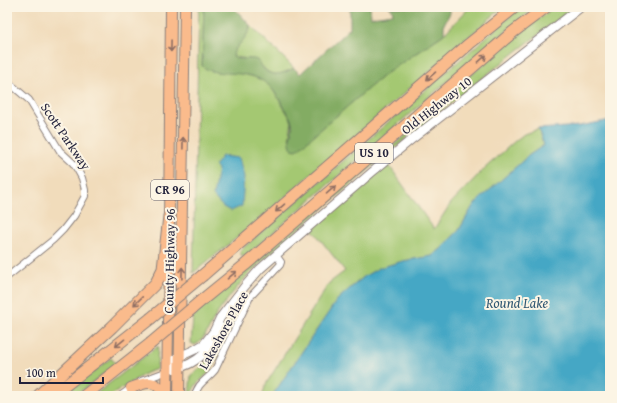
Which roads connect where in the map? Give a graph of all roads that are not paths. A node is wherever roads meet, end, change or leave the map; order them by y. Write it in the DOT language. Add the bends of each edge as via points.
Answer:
graph roads {
  1 [pos="172,7"];
  2 [pos="186,7"];
  3 [pos="515,7"];
  4 [pos="546,7"];
  5 [pos="581,7"];
  6 [pos="7,81"];
  7 [pos="169,216"];
  8 [pos="276,255"];
  9 [pos="7,277"];
  10 [pos="226,312"];
  11 [pos="180,355"];
  12 [pos="180,368"];
  13 [pos="168,371"];
  14 [pos="130,388"];
  15 [pos="38,396"];
  16 [pos="52,396"];
  17 [pos="84,396"];
  18 [pos="120,396"];
  19 [pos="166,396"];
  20 [pos="179,396"];
  21 [pos="195,396"];
  1 -- 7 [label="main road, County Highway 96 / CR 96, one-way"];
  11 -- 2 [label="main road, County Highway 96 / CR 96, one-way"];
  3 -- 16 [label="highway, US 10, one-way, bridge" via="203,275"];
  17 -- 4 [label="highway, US 10, one-way, bridge" via="257,254 513,32"];
  5 -- 8 [label="street, Old Highway 10" via="412,139"];
  6 -- 9 [label="street, Scott Parkway" via="29,100 60,151 73,163 82,178 85,190 78,210 63,230"];
  7 -- 13 [label="main road, County Highway 96 / CR 96"];
  7 -- 15 [label="highway, one-way" via="163,269 156,283"];
  8 -- 10 [label="street, Old Highway 10" via="245,286"];
  8 -- 21 [label="street, Lakeshore Place" via="281,262 280,265 250,297 215,370 198,387"];
  10 -- 11 [label="street, Old Highway 10" via="204,344"];
  10 -- 12 [label="street, Old Highway 10" via="220,331 209,350 196,361"];
  11 -- 12 [label="main road, County Highway 96 / CR 96"];
  11 -- 13 [label="street"];
  12 -- 13 [label="street, Old Highway 10"];
  12 -- 20 [label="main road, County Highway 96 / CR 96"];
  13 -- 14 [label="street"];
  13 -- 19 [label="main road, County Highway 96 / CR 96"];
  14 -- 18 [label="street"];
  14 -- 19 [label="main road" via="154,383"];
}
